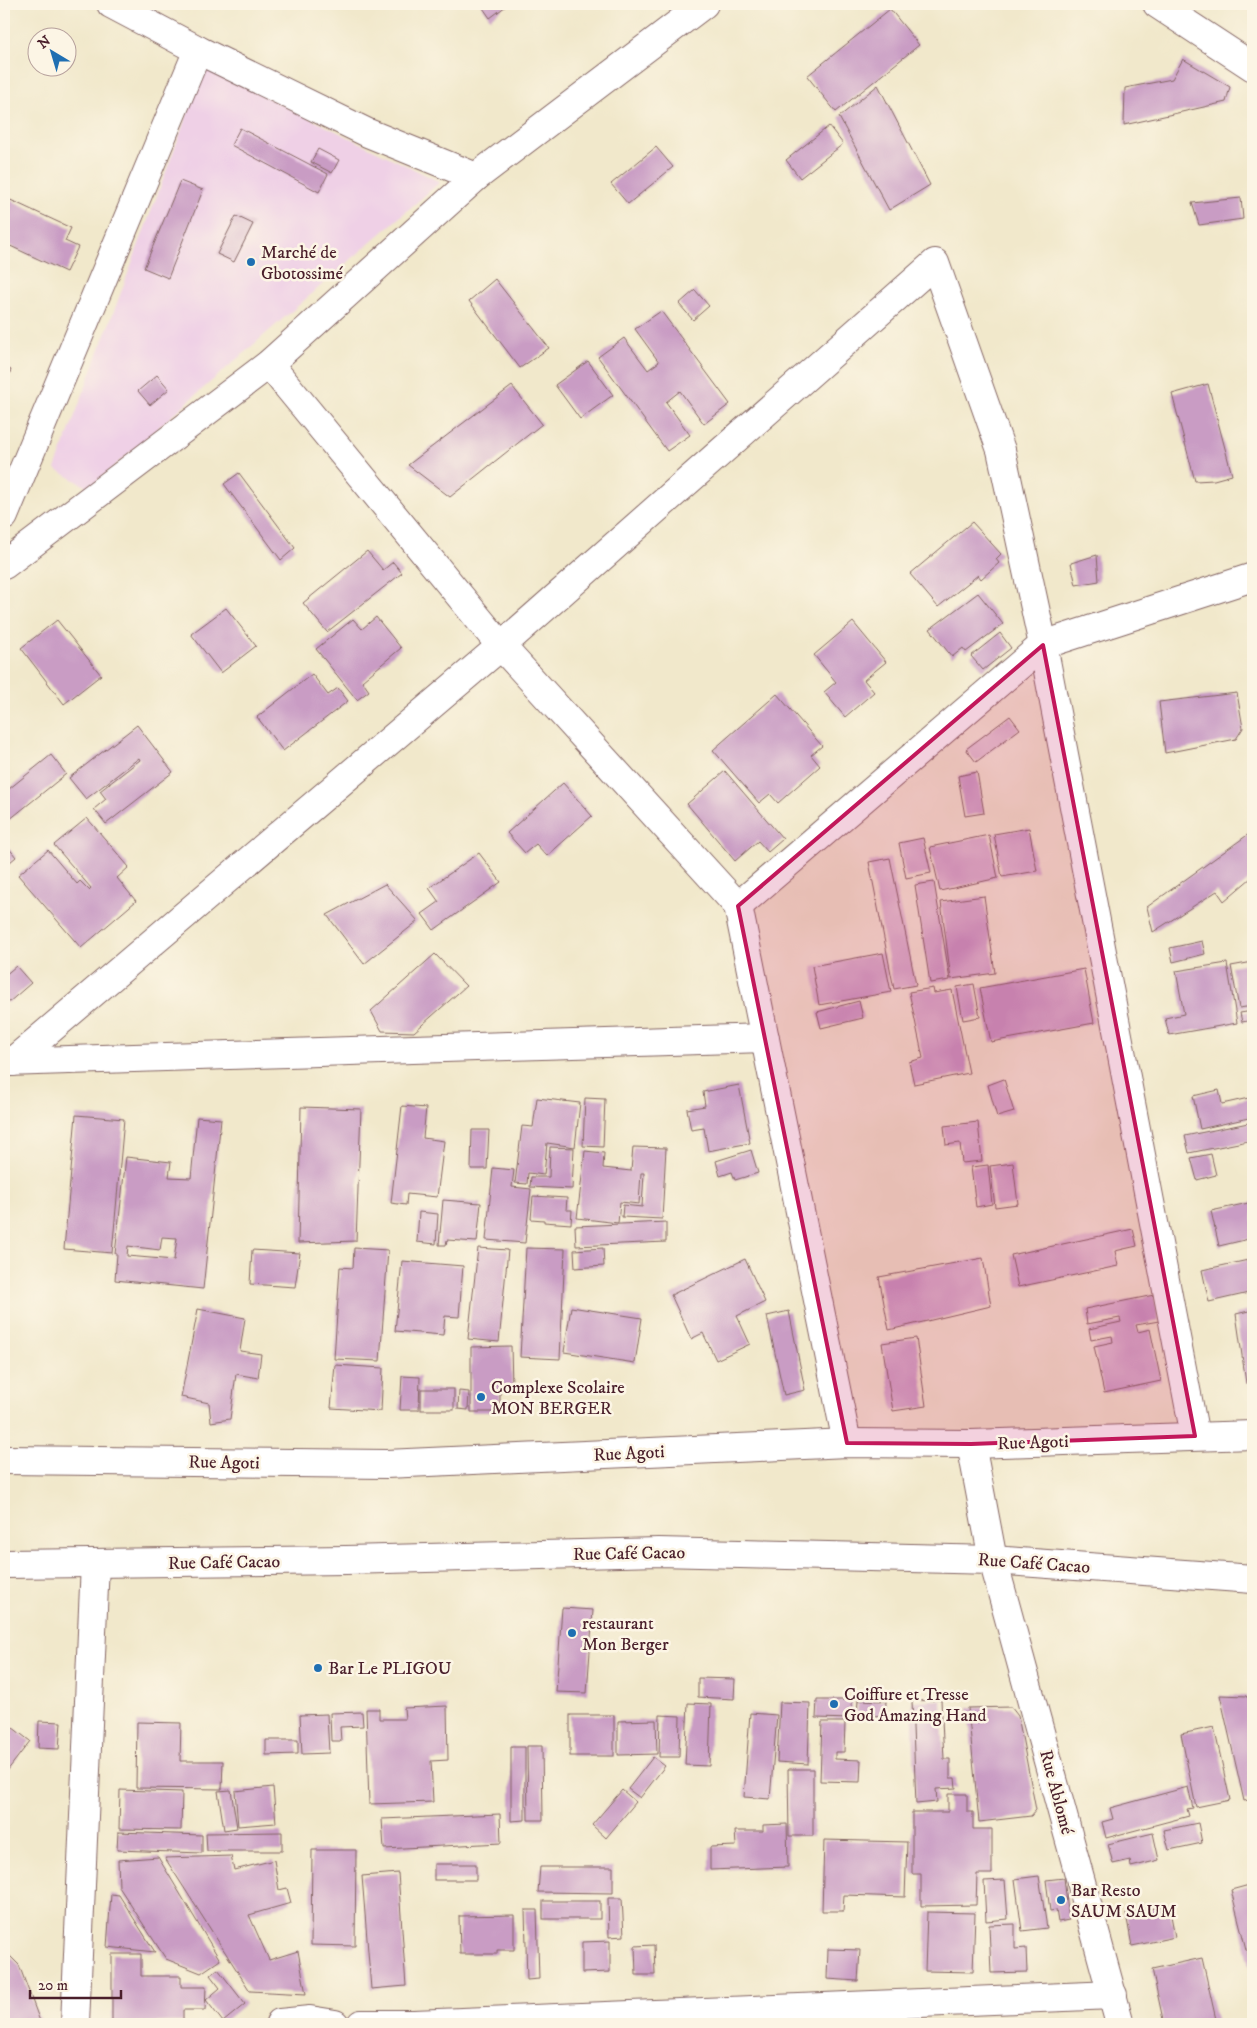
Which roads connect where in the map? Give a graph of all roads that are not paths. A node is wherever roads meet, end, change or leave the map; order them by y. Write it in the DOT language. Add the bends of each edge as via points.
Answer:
graph roads {
  1 [pos="704,4"];
  2 [pos="1157,4"];
  3 [pos="128,7"];
  4 [pos="198,50"];
  5 [pos="1253,68"];
  6 [pos="476,177"];
  7 [pos="269,364"];
  8 [pos="4,516"];
  9 [pos="4,566"];
  10 [pos="1253,577"];
  11 [pos="1043,645"];
  12 [pos="500,646"];
  13 [pos="738,906"];
  14 [pos="765,1038"];
  15 [pos="8,1062"];
  16 [pos="1253,1435"];
  17 [pos="1195,1436"];
  18 [pos="847,1443"];
  19 [pos="970,1444"];
  20 [pos="4,1460"];
  21 [pos="993,1560"];
  22 [pos="96,1563"];
  23 [pos="4,1564"];
  24 [pos="1253,1579"];
  25 [pos="1113,1995"];
  26 [pos="280,2022"];
  27 [pos="74,2024"];
  28 [pos="335,2024"];
  29 [pos="360,2024"];
  30 [pos="1120,2024"];
  1 -- 6 [label="street"];
  2 -- 5 [label="street"];
  3 -- 4 [label="street"];
  4 -- 6 [label="street" via="368,133"];
  4 -- 8 [label="street"];
  6 -- 7 [label="street"];
  7 -- 9 [label="street"];
  7 -- 12 [label="street"];
  10 -- 11 [label="street"];
  11 -- 12 [label="street" via="1001,450 935,263"];
  11 -- 13 [label="street"];
  11 -- 17 [label="street"];
  12 -- 13 [label="street"];
  12 -- 15 [label="street"];
  13 -- 14 [label="street"];
  14 -- 15 [label="street"];
  14 -- 18 [label="street"];
  16 -- 17 [label="street, Rue Agoti"];
  17 -- 19 [label="street, Rue Agoti"];
  18 -- 19 [label="street, Rue Agoti"];
  18 -- 20 [label="street, Rue Agoti" via="386,1464"];
  19 -- 21 [label="street, Rue Ablomé"];
  21 -- 22 [label="street, Rue Café Cacao" via="659,1552"];
  21 -- 24 [label="street, Rue Café Cacao"];
  21 -- 25 [label="street, Rue Ablomé"];
  22 -- 23 [label="street, Rue Café Cacao"];
  22 -- 27 [label="street"];
  25 -- 29 [label="street"];
  25 -- 30 [label="street, Rue Ablomé"];
  26 -- 28 [label="street" via="310,2020"];
}
